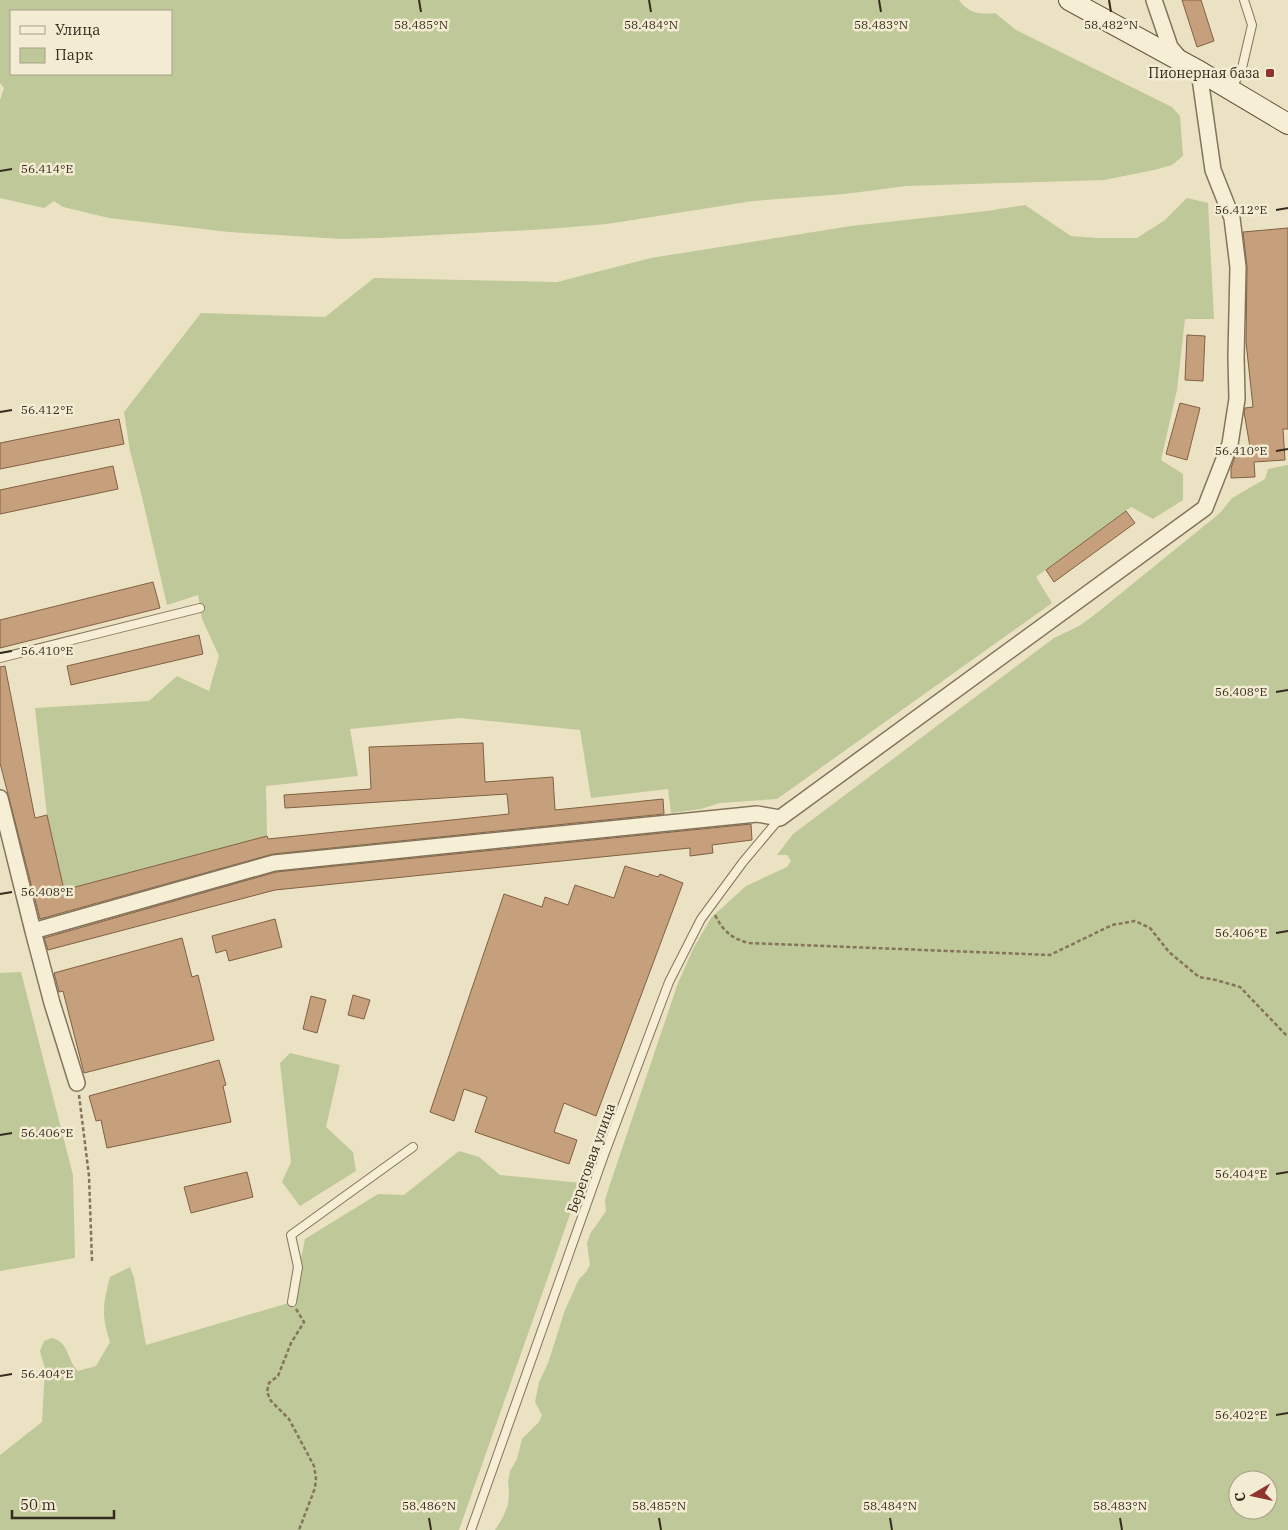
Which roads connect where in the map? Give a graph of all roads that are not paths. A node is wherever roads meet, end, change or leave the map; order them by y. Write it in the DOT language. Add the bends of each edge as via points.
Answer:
graph roads {
  1 [pos="1069,0"];
  2 [pos="1154,0"];
  3 [pos="1244,0"];
  4 [pos="1182,61"];
  5 [pos="1199,71"];
  6 [pos="1231,90"];
  7 [pos="1288,124"];
  8 [pos="200,608"];
  9 [pos="0,658"];
  10 [pos="0,798"];
  11 [pos="780,818"];
  12 [pos="33,931"];
  13 [pos="77,1083"];
  14 [pos="413,1147"];
  15 [pos="292,1302"];
  16 [pos="471,1530"];
  1 -- 4 [label="street"];
  2 -- 4 [label="street" via="1170,46"];
  3 -- 6 [label="lane" via="1252,25 1242,68"];
  4 -- 5 [label="street"];
  5 -- 6 [label="street"];
  5 -- 11 [label="street" via="1212,170 1232,218 1238,267 1237,399 1230,444 1205,508"];
  6 -- 7 [label="street"];
  8 -- 9 [label="lane"];
  10 -- 12 [label="street"];
  11 -- 12 [label="street" via="757,814 274,863"];
  11 -- 16 [label="lane, Береговая улица" via="701,919 669,982"];
  12 -- 13 [label="street"];
  14 -- 15 [label="lane" via="292,1235 298,1267"];
}
